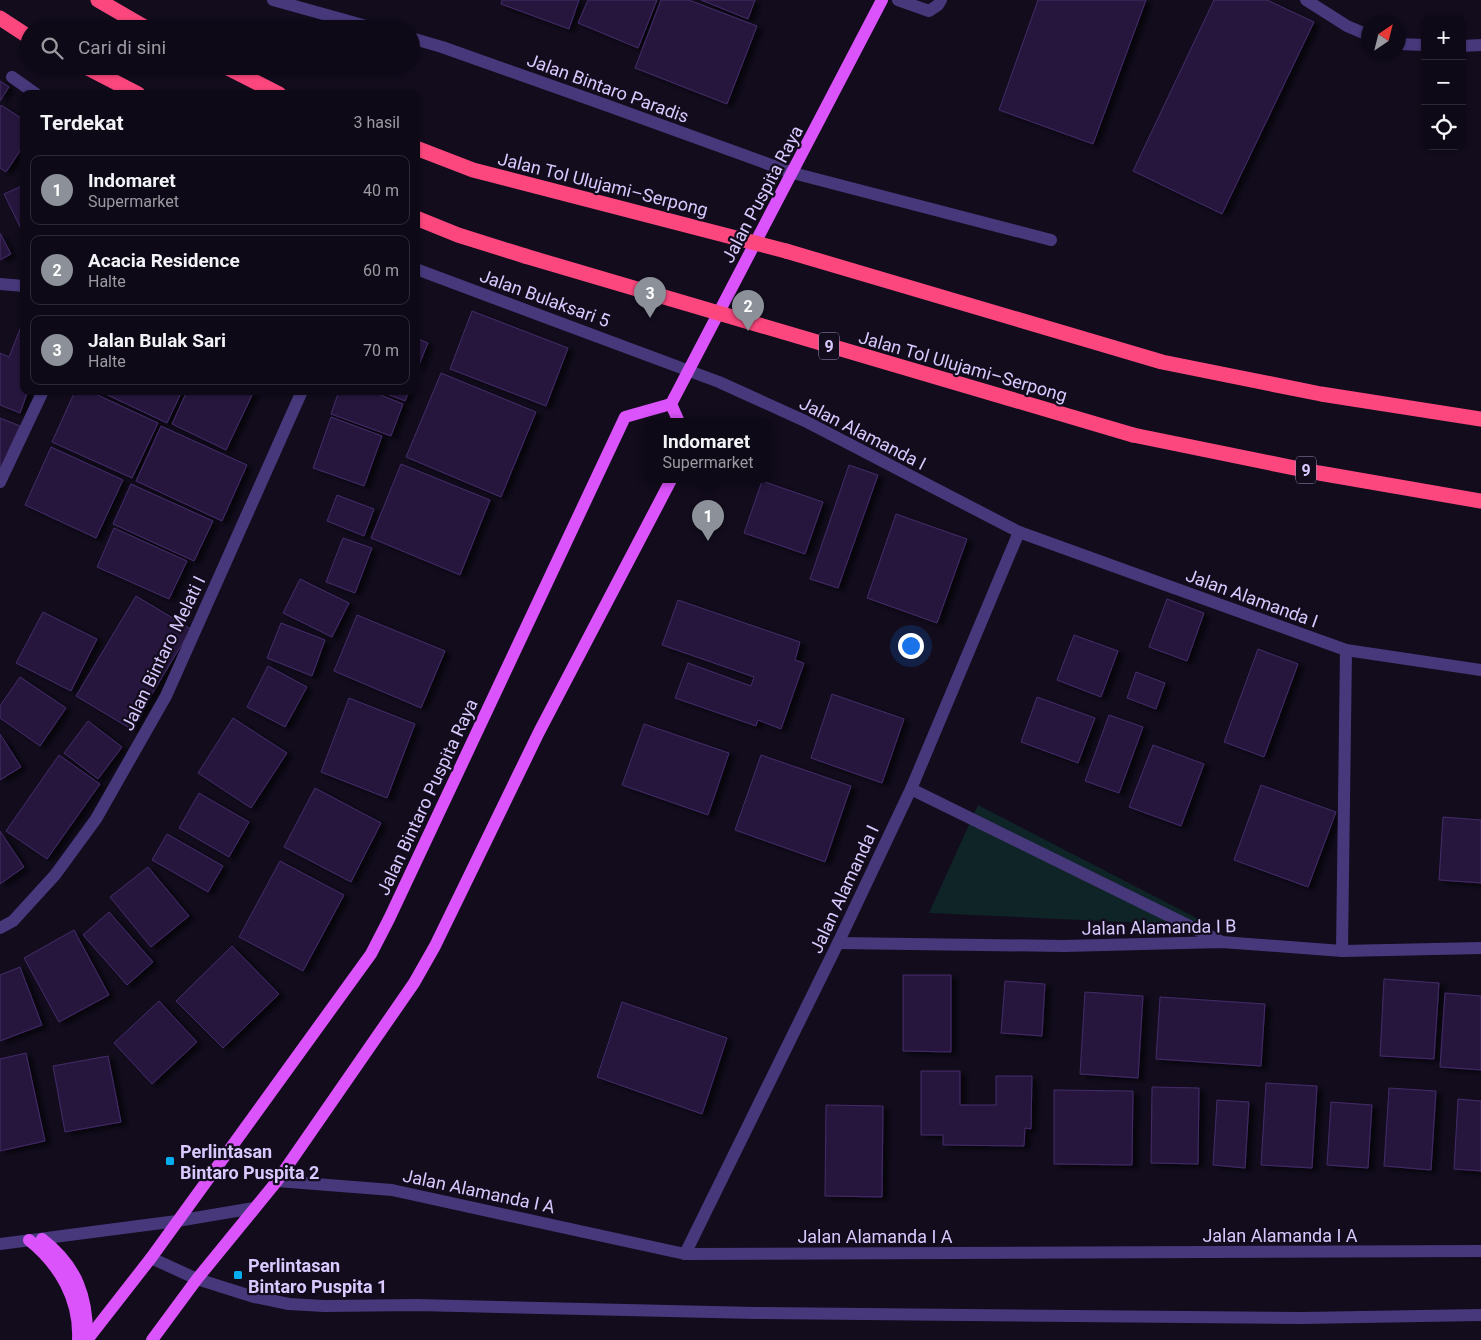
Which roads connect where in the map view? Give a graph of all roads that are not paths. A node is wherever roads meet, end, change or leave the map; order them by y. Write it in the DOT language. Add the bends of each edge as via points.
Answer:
graph roads {
  1 [pos="98,0"];
  2 [pos="273,0"];
  3 [pos="882,0"];
  4 [pos="898,0"];
  5 [pos="941,0"];
  6 [pos="1306,0"];
  7 [pos="0,18"];
  8 [pos="132,20"];
  9 [pos="345,20"];
  10 [pos="20,31"];
  11 [pos="1361,32"];
  12 [pos="420,41"];
  13 [pos="1406,44"];
  14 [pos="1421,45"];
  15 [pos="1481,45"];
  16 [pos="1466,46"];
  17 [pos="101,75"];
  18 [pos="242,75"];
  19 [pos="12,77"];
  20 [pos="30,90"];
  21 [pos="130,90"];
  22 [pos="271,90"];
  23 [pos="420,150"];
  24 [pos="793,173"];
  25 [pos="420,220"];
  26 [pos="1052,240"];
  27 [pos="420,270"];
  28 [pos="0,284"];
  29 [pos="20,286"];
  30 [pos="689,370"];
  31 [pos="42,395"];
  32 [pos="300,395"];
  33 [pos="671,404"];
  34 [pos="677,418"];
  35 [pos="1481,419"];
  36 [pos="0,482"];
  37 [pos="668,483"];
  38 [pos="1481,500"];
  39 [pos="1019,532"];
  40 [pos="1346,650"];
  41 [pos="1481,670"];
  42 [pos="911,789"];
  43 [pos="0,928"];
  44 [pos="1222,942"];
  45 [pos="838,943"];
  46 [pos="1481,948"];
  47 [pos="1342,950"];
  48 [pos="277,1181"];
  49 [pos="254,1208"];
  50 [pos="177,1220"];
  51 [pos="36,1240"];
  52 [pos="0,1244"];
  53 [pos="1481,1251"];
  54 [pos="685,1254"];
  55 [pos="150,1258"];
  56 [pos="197,1279"];
  57 [pos="1481,1315"];
  58 [pos="78,1340"];
  59 [pos="87,1340"];
  60 [pos="152,1340"];
  1 -- 8 [label="highway"];
  2 -- 9 [label="street"];
  3 -- 24 [label="main road, Jalan Puspita Raya"];
  4 -- 5 [label="street" via="929,11"];
  6 -- 11 [label="street"];
  7 -- 10 [label="highway"];
  12 -- 24 [label="street, Jalan Bintaro Paradis"];
  13 -- 14 [label="street"];
  15 -- 16 [label="street"];
  17 -- 21 [label="highway"];
  18 -- 22 [label="highway"];
  19 -- 20 [label="street"];
  23 -- 35 [label="highway, Jalan Tol Ulujami–Serpong, bridge" via="473,170 786,251 1162,362 1321,394"];
  24 -- 26 [label="street, Jalan Bintaro Paradis"];
  24 -- 30 [label="main road, Jalan Puspita Raya"];
  25 -- 38 [label="highway, Jalan Tol Ulujami–Serpong / 9, bridge" via="525,256 1133,435 1319,473"];
  27 -- 30 [label="street, Jalan Bulaksari 5"];
  28 -- 29 [label="street"];
  30 -- 33 [label="main road, Jalan Puspita Raya"];
  30 -- 39 [label="street, Jalan Alamanda I" via="805,421"];
  31 -- 36 [label="street"];
  32 -- 43 [label="street, Jalan Bintaro Melati I" via="166,696 96,819 55,876 13,921"];
  33 -- 34 [label="main road"];
  33 -- 50 [label="main road, Jalan Bintaro Puspita Raya" via="625,417 371,954"];
  37 -- 48 [label="main road" via="539,732 435,946 414,983"];
  39 -- 40 [label="street, Jalan Alamanda I"];
  39 -- 42 [label="street, Jalan Alamanda I"];
  40 -- 41 [label="street, Jalan Alamanda I"];
  40 -- 47 [label="street"];
  42 -- 44 [label="street"];
  42 -- 45 [label="street, Jalan Alamanda I"];
  44 -- 45 [label="street, Jalan Alamanda I B" via="1064,946"];
  44 -- 47 [label="street, Jalan Alamanda I B"];
  45 -- 54 [label="street, Jalan Alamanda I"];
  46 -- 47 [label="street, Jalan Alamanda I B"];
  48 -- 49 [label="main road"];
  48 -- 54 [label="street, Jalan Alamanda I A" via="392,1190"];
  49 -- 50 [label="street"];
  49 -- 56 [label="main road"];
  50 -- 51 [label="street"];
  50 -- 55 [label="main road, Jalan Bintaro Puspita Raya"];
  51 -- 52 [label="street"];
  51 -- 58 [label="main road" via="67,1285 75,1308"];
  51 -- 59 [label="main road" via="51,1246 78,1284 87,1317"];
  53 -- 54 [label="street, Jalan Alamanda I A"];
  55 -- 56 [label="street"];
  55 -- 59 [label="main road, Jalan Bintaro Puspita Raya"];
  56 -- 57 [label="street" via="289,1304 324,1306 1282,1318"];
  56 -- 60 [label="main road"];
}
